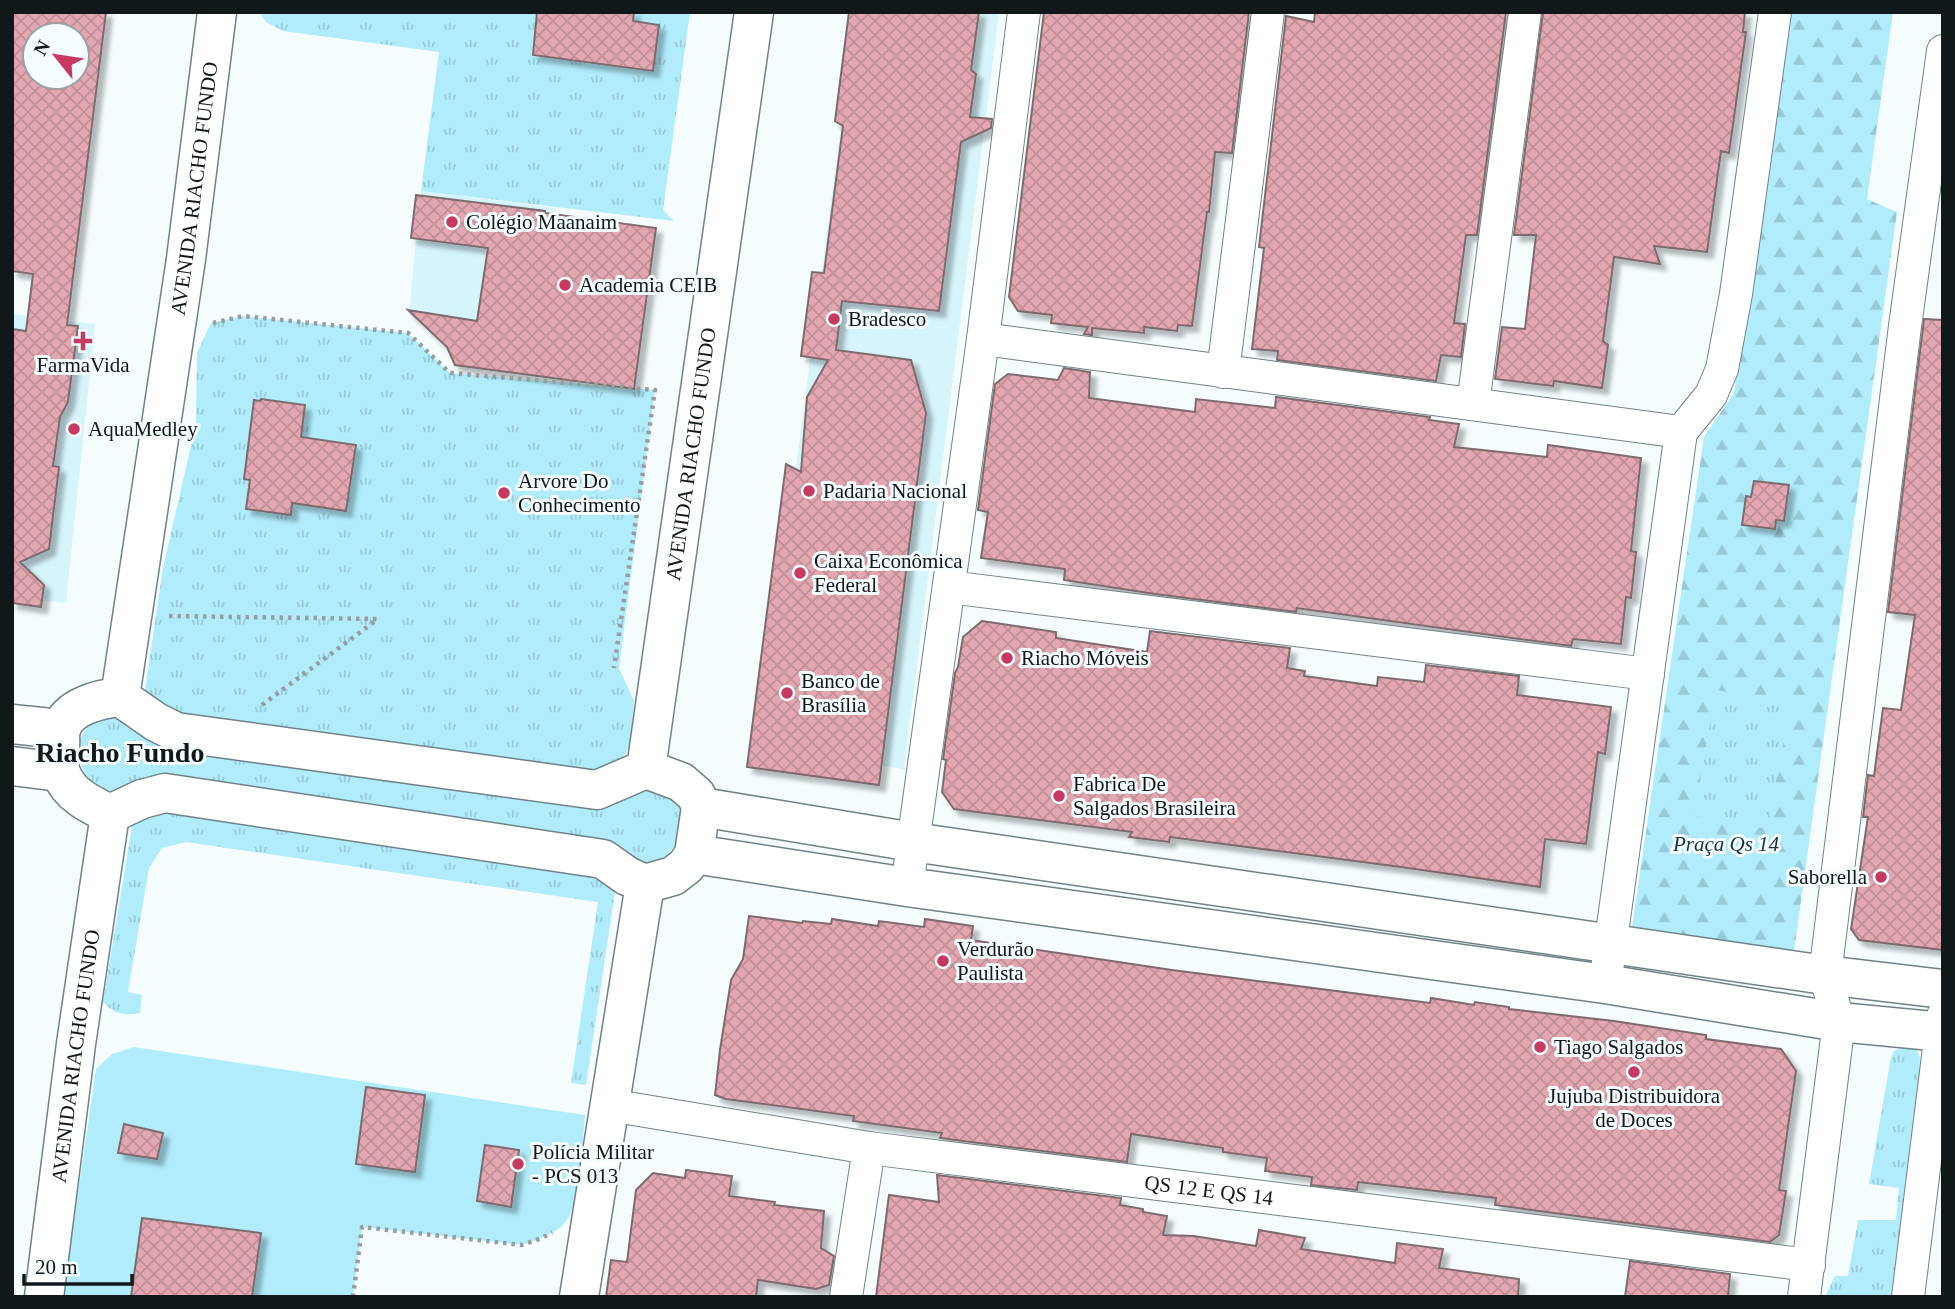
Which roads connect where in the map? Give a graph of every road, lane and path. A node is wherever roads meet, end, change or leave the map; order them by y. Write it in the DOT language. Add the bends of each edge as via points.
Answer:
graph roads {
  1 [pos="217,12"];
  2 [pos="754,12"];
  3 [pos="1024,12"];
  4 [pos="1268,12"];
  5 [pos="1525,12"];
  6 [pos="1775,12"];
  7 [pos="1943,51"];
  8 [pos="206,333"];
  9 [pos="983,339"];
  10 [pos="1223,372"];
  11 [pos="1473,404"];
  12 [pos="1681,432"];
  13 [pos="949,587"];
  14 [pos="156,616"];
  15 [pos="614,668"];
  16 [pos="1648,674"];
  17 [pos="120,697"];
  18 [pos="258,708"];
  19 [pos="12,724"];
  20 [pos="61,729"];
  21 [pos="12,766"];
  22 [pos="646,769"];
  23 [pos="60,772"];
  24 [pos="701,807"];
  25 [pos="110,814"];
  26 [pos="913,842"];
  27 [pos="694,855"];
  28 [pos="645,884"];
  29 [pos="907,887"];
  30 [pos="1609,941"];
  31 [pos="1825,975"];
  32 [pos="1605,984"];
  33 [pos="1943,989"];
  34 [pos="1839,1022"];
  35 [pos="1942,1027"];
  36 [pos="609,1105"];
  37 [pos="869,1148"];
  38 [pos="553,1231"];
  39 [pos="1809,1265"];
  40 [pos="44,1297"];
  41 [pos="354,1297"];
  42 [pos="579,1297"];
  43 [pos="846,1297"];
  44 [pos="1804,1297"];
  45 [pos="1908,1297"];
  1 -- 17 [label="street, AVENIDA RIACHO FUNDO" via="186,259"];
  2 -- 22 [label="street, AVENIDA RIACHO FUNDO"];
  3 -- 9 [label="street"];
  4 -- 10 [label="street"];
  5 -- 11 [label="street"];
  6 -- 12 [label="street" via="1722,369 1711,395"];
  7 -- 31 [label="street"];
  8 -- 15 [label="path" via="211,323 243,316 408,333 450,373 655,390"];
  9 -- 10 [label="street"];
  9 -- 13 [label="street"];
  10 -- 11 [label="street"];
  11 -- 12 [label="street"];
  12 -- 16 [label="street"];
  13 -- 16 [label="street"];
  13 -- 26 [label="street"];
  14 -- 18 [label="path" via="378,619"];
  16 -- 30 [label="street"];
  17 -- 20 [label="street" via="99,699 81,708"];
  17 -- 22 [label="street" via="176,732 597,790"];
  19 -- 20 [label="street"];
  20 -- 23 [label="street"];
  21 -- 23 [label="street"];
  22 -- 24 [label="street" via="681,782 696,794"];
  23 -- 25 [label="street" via="80,798"];
  24 -- 26 [label="street"];
  24 -- 27 [label="street"];
  25 -- 28 [label="street" via="165,793 603,859"];
  25 -- 40 [label="street, AVENIDA RIACHO FUNDO"];
  26 -- 29 [label="street"];
  26 -- 30 [label="street"];
  27 -- 28 [label="street" via="673,876"];
  27 -- 29 [label="street"];
  28 -- 36 [label="street"];
  29 -- 32 [label="street"];
  30 -- 31 [label="street"];
  30 -- 32 [label="street"];
  31 -- 33 [label="street"];
  31 -- 34 [label="street"];
  32 -- 34 [label="street"];
  34 -- 35 [label="street"];
  34 -- 39 [label="street"];
  35 -- 45 [label="street"];
  36 -- 37 [label="street, QS 12 E QS 14"];
  36 -- 42 [label="street"];
  37 -- 39 [label="street, QS 12 E QS 14"];
  37 -- 43 [label="street"];
  38 -- 41 [label="path" via="522,1245 362,1227"];
  39 -- 44 [label="street"];
}
